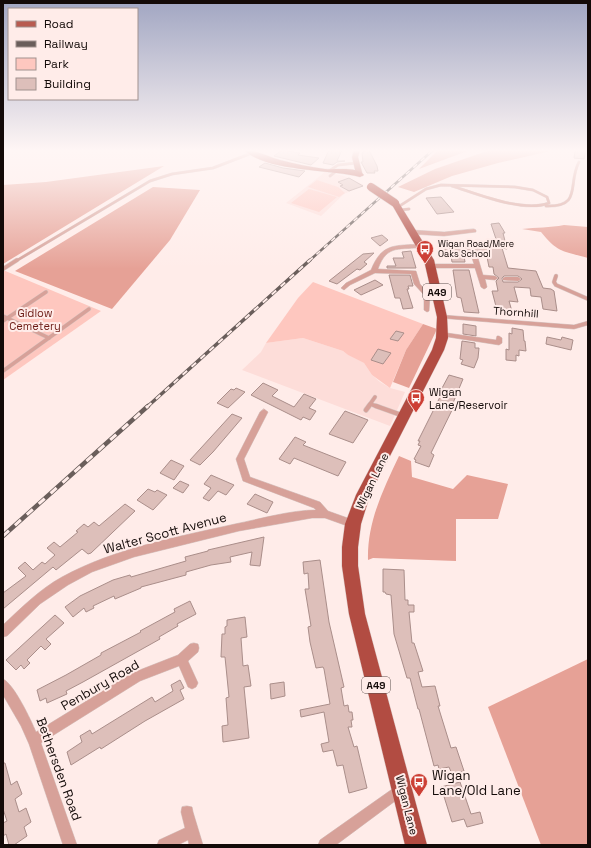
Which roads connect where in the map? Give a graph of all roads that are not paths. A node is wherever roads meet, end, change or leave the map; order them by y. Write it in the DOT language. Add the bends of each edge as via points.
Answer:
graph roads {
  1 [pos="136,190"];
  2 [pos="374,190"];
  3 [pos="426,190"];
  4 [pos="462,190"];
  5 [pos="530,190"];
  6 [pos="574,190"];
  7 [pos="545,206"];
  8 [pos="397,207"];
  9 [pos="409,209"];
  10 [pos="474,231"];
  11 [pos="412,232"];
  12 [pos="421,246"];
  13 [pos="475,258"];
  14 [pos="430,266"];
  15 [pos="477,266"];
  16 [pos="3,269"];
  17 [pos="374,271"];
  18 [pos="556,276"];
  19 [pos="481,277"];
  20 [pos="495,278"];
  21 [pos="505,279"];
  22 [pos="518,279"];
  23 [pos="484,287"];
  24 [pos="344,288"];
  25 [pos="46,292"];
  26 [pos="588,299"];
  27 [pos="89,309"];
  28 [pos="427,310"];
  29 [pos="3,316"];
  30 [pos="8,318"];
  31 [pos="442,318"];
  32 [pos="3,321"];
  33 [pos="588,324"];
  34 [pos="442,334"];
  35 [pos="49,338"];
  36 [pos="499,338"];
  37 [pos="3,371"];
  38 [pos="375,396"];
  39 [pos="370,404"];
  40 [pos="366,410"];
  41 [pos="264,412"];
  42 [pos="404,416"];
  43 [pos="325,514"];
  44 [pos="353,524"];
  45 [pos="3,632"];
  46 [pos="194,648"];
  47 [pos="182,658"];
  48 [pos="192,683"];
  49 [pos="3,686"];
  50 [pos="34,740"];
  51 [pos="403,788"];
  52 [pos="187,812"];
  53 [pos="192,831"];
  54 [pos="70,845"];
  55 [pos="164,845"];
  56 [pos="196,845"];
  57 [pos="325,845"];
  58 [pos="416,845"];
  1 -- 16 [label="lane"];
  2 -- 8 [label="highway, A49, bridge"];
  3 -- 8 [label="lane"];
  4 -- 7 [label="lane" via="489,199"];
  5 -- 7 [label="lane" via="547,197 549,203"];
  6 -- 7 [label="lane" via="562,204"];
  8 -- 9 [label="lane"];
  8 -- 11 [label="highway, Wigan Lane / A49"];
  10 -- 11 [label="street" via="444,234"];
  11 -- 12 [label="highway, Wigan Lane / A49"];
  12 -- 14 [label="highway, Wigan Lane / A49"];
  12 -- 17 [label="street" via="391,248 378,260"];
  13 -- 15 [label="street"];
  14 -- 15 [label="street"];
  14 -- 31 [label="highway, Wigan Lane / A49"];
  15 -- 19 [label="street"];
  17 -- 24 [label="street"];
  17 -- 28 [label="street" via="414,272 417,284 427,295"];
  18 -- 26 [label="lane" via="556,284"];
  19 -- 20 [label="street"];
  19 -- 23 [label="street"];
  21 -- 22 [label="street"];
  25 -- 30 [label="lane"];
  27 -- 35 [label="lane"];
  29 -- 30 [label="lane"];
  30 -- 32 [label="lane"];
  30 -- 35 [label="lane"];
  31 -- 33 [label="street, Thornhill" via="574,327"];
  31 -- 34 [label="highway, Wigan Lane / A49"];
  34 -- 36 [label="street" via="499,343"];
  34 -- 42 [label="highway, Wigan Lane / A49" via="438,350"];
  35 -- 37 [label="lane"];
  38 -- 39 [label="lane"];
  39 -- 40 [label="lane"];
  39 -- 42 [label="lane"];
  41 -- 43 [label="street" via="240,459 246,479 316,505"];
  42 -- 44 [label="highway, Wigan Lane / A49" via="363,495"];
  43 -- 44 [label="street, Walter Scott Avenue"];
  43 -- 45 [label="street, Walter Scott Avenue" via="246,525 121,557 60,584"];
  44 -- 51 [label="highway, Wigan Lane / A49" via="350,566 357,614"];
  46 -- 47 [label="street, Penbury Road"];
  47 -- 48 [label="street"];
  47 -- 50 [label="street, Penbury Road" via="136,677"];
  49 -- 50 [label="street, Bethersden Road" via="17,704"];
  50 -- 54 [label="street, Bethersden Road"];
  51 -- 57 [label="street"];
  51 -- 58 [label="highway, Wigan Lane / A49"];
  52 -- 53 [label="street"];
  53 -- 55 [label="street"];
  53 -- 56 [label="street"];
}
